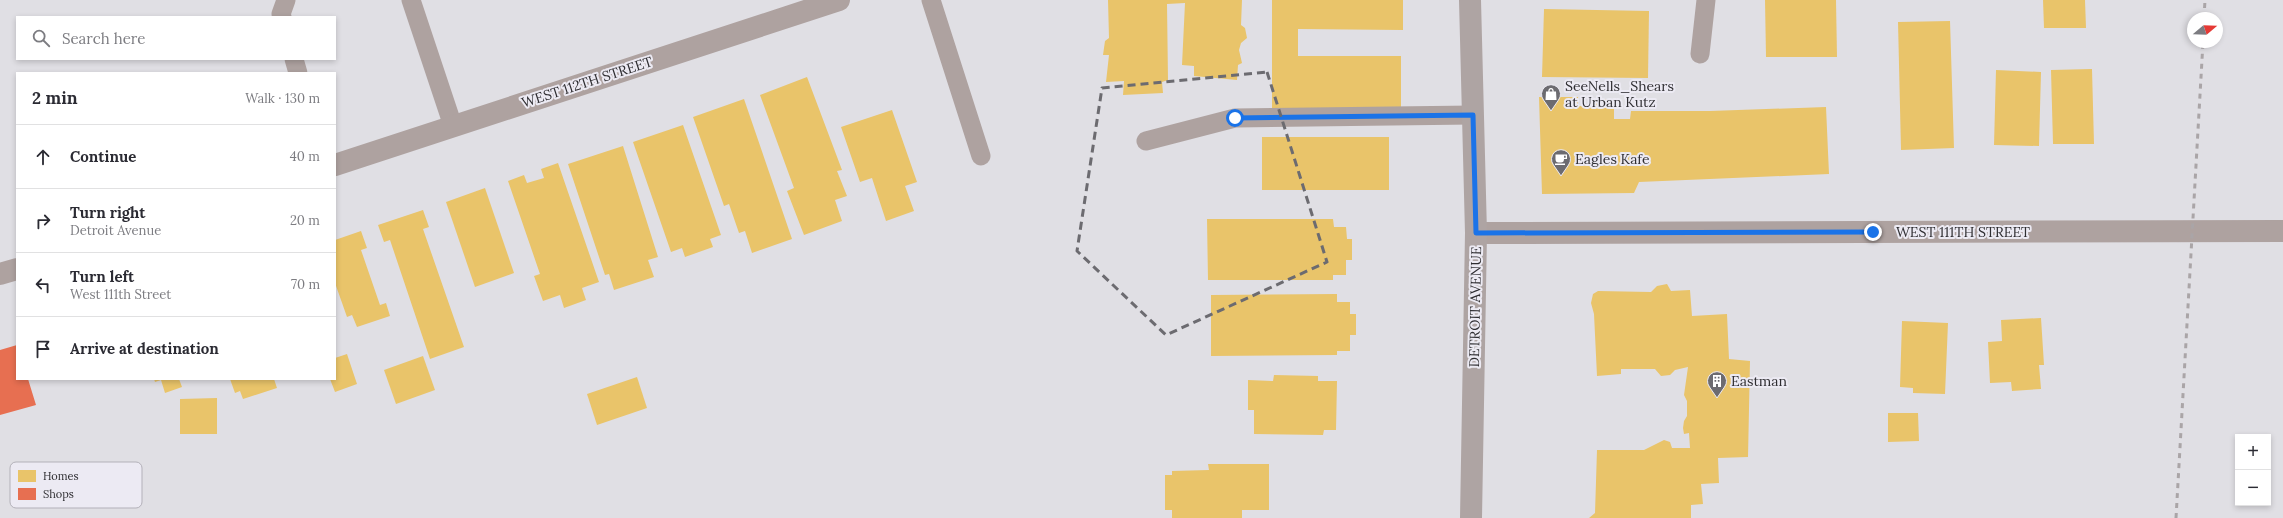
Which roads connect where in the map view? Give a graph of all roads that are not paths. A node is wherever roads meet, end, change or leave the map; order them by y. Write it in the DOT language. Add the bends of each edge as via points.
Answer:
graph roads {
  1 [pos="286,0"];
  2 [pos="411,0"];
  3 [pos="839,0"];
  4 [pos="931,0"];
  5 [pos="1470,0"];
  6 [pos="1706,0"];
  7 [pos="282,16"];
  8 [pos="1700,54"];
  9 [pos="294,60"];
  10 [pos="298,72"];
  11 [pos="1473,115"];
  12 [pos="453,126"];
  13 [pos="1146,142"];
  14 [pos="981,156"];
  15 [pos="336,165"];
  16 [pos="2283,231"];
  17 [pos="1476,233"];
  18 [pos="16,269"];
  19 [pos="0,274"];
  20 [pos="1472,518"];
  1 -- 7 [label="lane"];
  2 -- 12 [label="lane"];
  3 -- 12 [label="street, WEST 112TH STREET"];
  4 -- 14 [label="lane"];
  5 -- 11 [label="main road, DETROIT AVENUE"];
  6 -- 8 [label="lane"];
  9 -- 10 [label="lane"];
  11 -- 13 [label="lane" via="1235,118"];
  11 -- 17 [label="main road, DETROIT AVENUE"];
  12 -- 15 [label="street, WEST 112TH STREET"];
  16 -- 17 [label="street, WEST 111TH STREET"];
  17 -- 20 [label="main road, DETROIT AVENUE"];
  18 -- 19 [label="street"];
}
